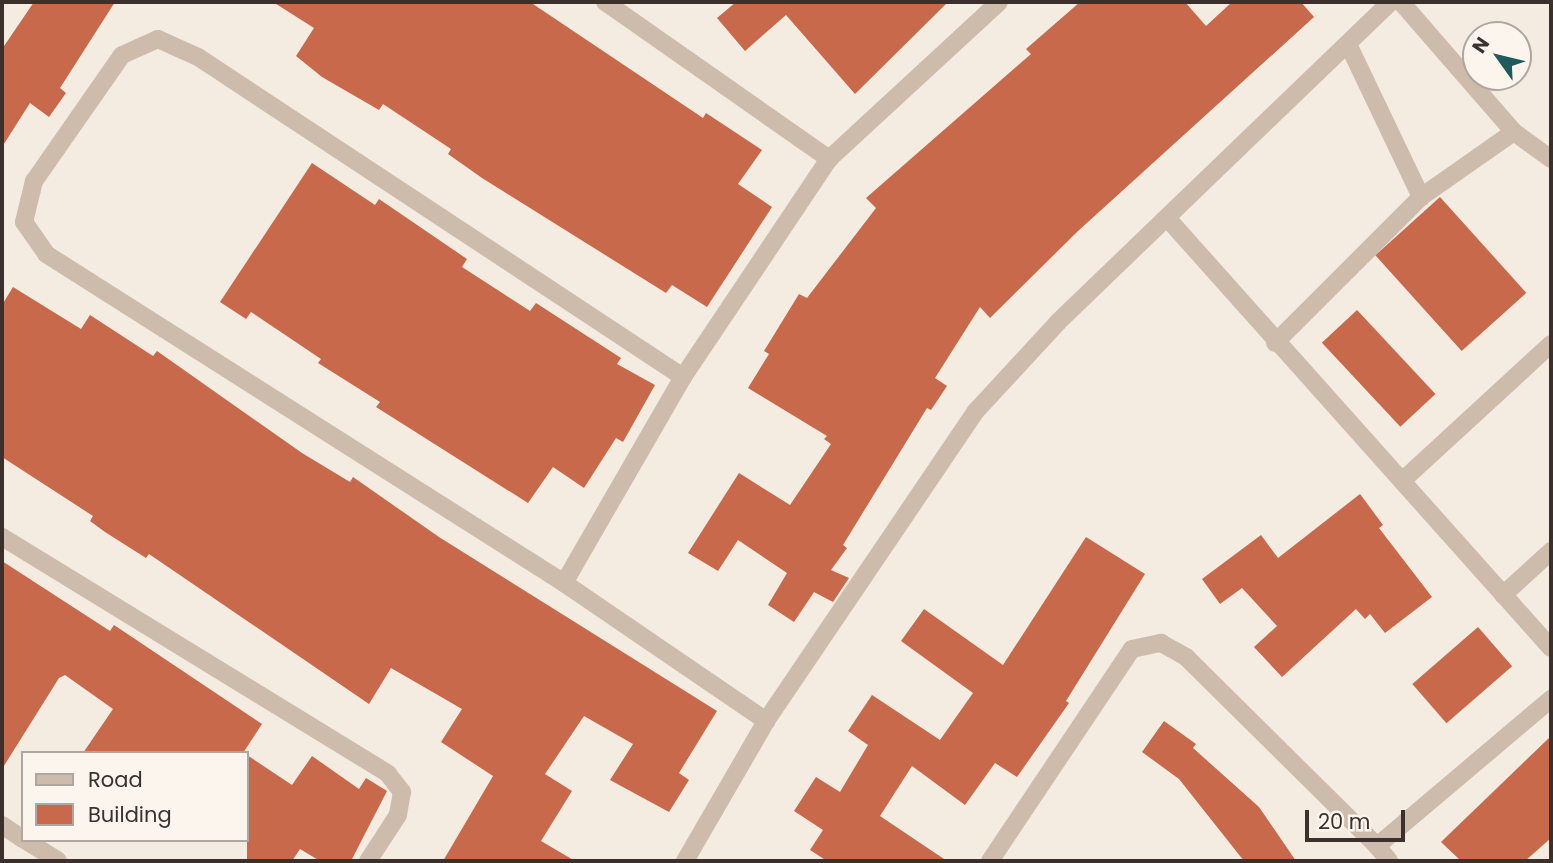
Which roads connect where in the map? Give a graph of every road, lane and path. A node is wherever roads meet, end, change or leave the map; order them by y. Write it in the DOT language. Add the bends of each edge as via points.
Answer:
graph roads {
  1 [pos="605,2"];
  2 [pos="999,2"];
  3 [pos="1391,2"];
  4 [pos="1401,2"];
  5 [pos="636,10"];
  6 [pos="1348,44"];
  7 [pos="1514,132"];
  8 [pos="829,159"];
  9 [pos="1551,159"];
  10 [pos="1421,197"];
  11 [pos="1168,219"];
  12 [pos="1275,343"];
  13 [pos="1551,344"];
  14 [pos="683,377"];
  15 [pos="1402,481"];
  16 [pos="2,537"];
  17 [pos="1551,551"];
  18 [pos="564,583"];
  19 [pos="1503,595"];
  20 [pos="1551,648"];
  21 [pos="1551,699"];
  22 [pos="766,721"];
  23 [pos="2,825"];
  24 [pos="21,837"];
  25 [pos="29,842"];
  26 [pos="1377,846"];
  27 [pos="58,861"];
  28 [pos="368,861"];
  29 [pos="685,861"];
  30 [pos="990,861"];
  31 [pos="1389,861"];
  1 -- 5 [label="street"];
  2 -- 8 [label="street"];
  3 -- 6 [label="street"];
  4 -- 7 [label="street"];
  5 -- 8 [label="street"];
  6 -- 10 [label="street"];
  6 -- 11 [label="street"];
  7 -- 9 [label="street"];
  7 -- 10 [label="street"];
  8 -- 14 [label="street"];
  10 -- 12 [label="street"];
  11 -- 12 [label="street"];
  11 -- 22 [label="street" via="1058,322 976,411"];
  12 -- 15 [label="street"];
  13 -- 15 [label="street"];
  14 -- 18 [label="street"];
  14 -- 18 [label="street" via="198,57 158,39 122,55 34,181 24,222 46,254"];
  15 -- 19 [label="street"];
  16 -- 28 [label="street" via="388,774 402,792 398,815"];
  17 -- 19 [label="street"];
  18 -- 22 [label="street"];
  19 -- 20 [label="street"];
  21 -- 26 [label="street"];
  22 -- 29 [label="street"];
  23 -- 24 [label="street"];
  25 -- 27 [label="street"];
  26 -- 30 [label="street" via="1186,657 1161,643 1132,649"];
  26 -- 31 [label="street"];
}
